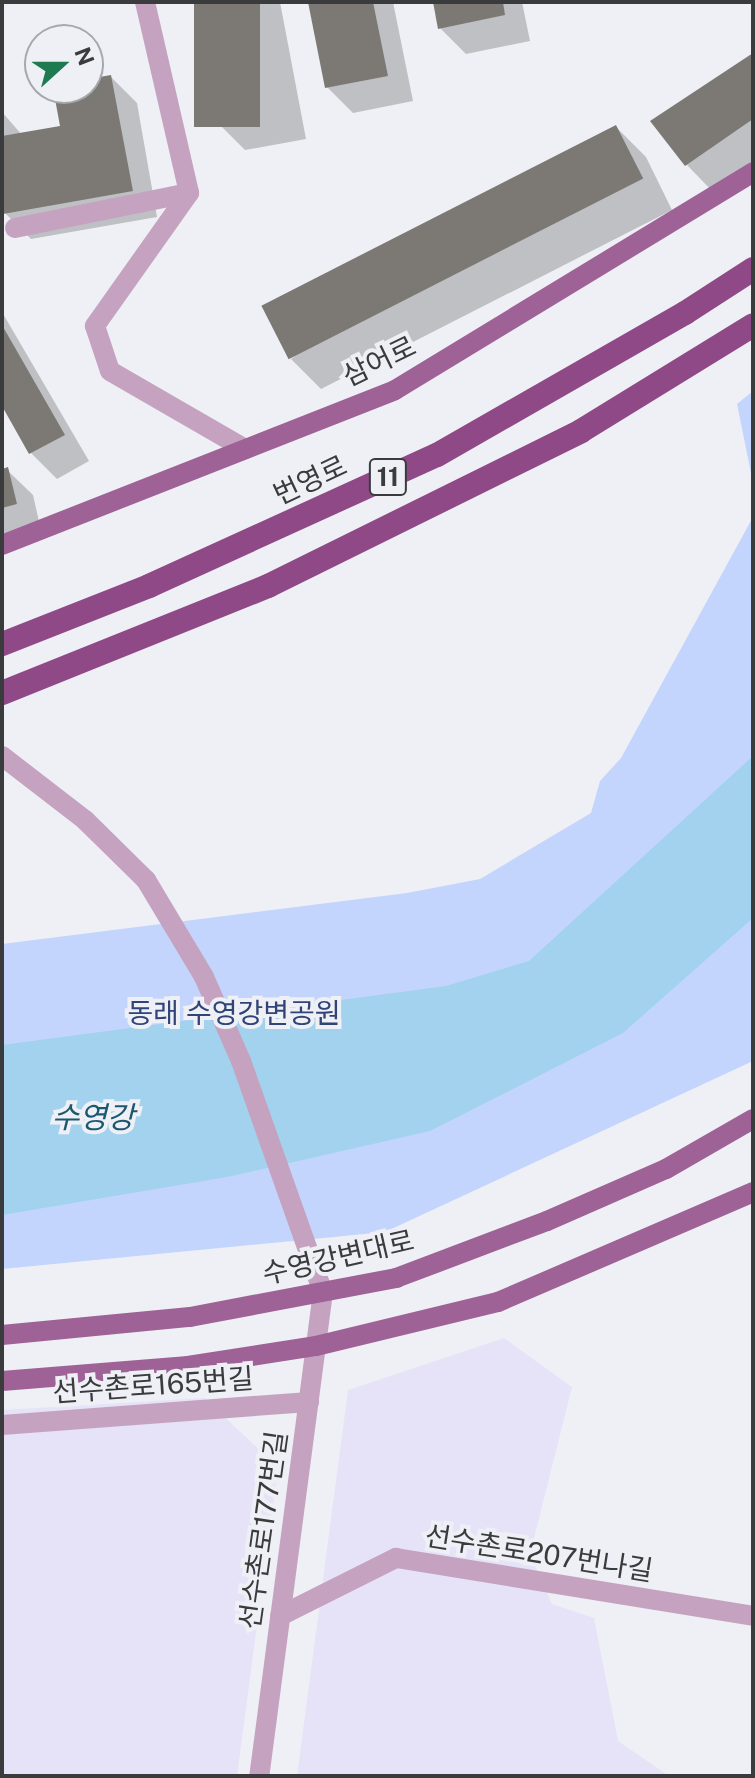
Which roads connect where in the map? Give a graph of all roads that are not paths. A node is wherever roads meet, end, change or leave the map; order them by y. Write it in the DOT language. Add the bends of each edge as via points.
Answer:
graph roads {
  1 [pos="145,2"];
  2 [pos="753,172"];
  3 [pos="189,193"];
  4 [pos="15,228"];
  5 [pos="753,269"];
  6 [pos="753,325"];
  7 [pos="245,449"];
  8 [pos="2,545"];
  9 [pos="2,644"];
  10 [pos="2,693"];
  11 [pos="2,756"];
  12 [pos="753,1119"];
  13 [pos="753,1192"];
  14 [pos="323,1292"];
  15 [pos="2,1335"];
  16 [pos="316,1346"];
  17 [pos="2,1381"];
  18 [pos="309,1402"];
  19 [pos="2,1425"];
  20 [pos="280,1616"];
  21 [pos="753,1616"];
  22 [pos="259,1776"];
  1 -- 3 [label="street"];
  2 -- 7 [label="main road, 삼어로" via="395,390"];
  3 -- 4 [label="street"];
  3 -- 7 [label="street" via="95,326 110,371"];
  5 -- 9 [label="highway, 번영로 / 11" via="437,455 149,586"];
  6 -- 10 [label="highway, 11" via="581,431 268,586"];
  7 -- 8 [label="main road, 삼어로"];
  11 -- 14 [label="street" via="85,820 146,880 204,977 241,1061"];
  12 -- 14 [label="main road, 수영강변대로" via="666,1169 547,1221 396,1278"];
  13 -- 16 [label="main road" via="498,1302"];
  14 -- 15 [label="main road, 수영강변대로" via="190,1317"];
  14 -- 16 [label="street, 선수촌로177번길"];
  16 -- 17 [label="main road" via="188,1366"];
  16 -- 18 [label="street, 선수촌로177번길"];
  18 -- 19 [label="street, 선수촌로165번길"];
  18 -- 20 [label="street, 선수촌로177번길"];
  20 -- 21 [label="street, 선수촌로207번나길" via="396,1558"];
  20 -- 22 [label="street, 선수촌로177번길"];
}
